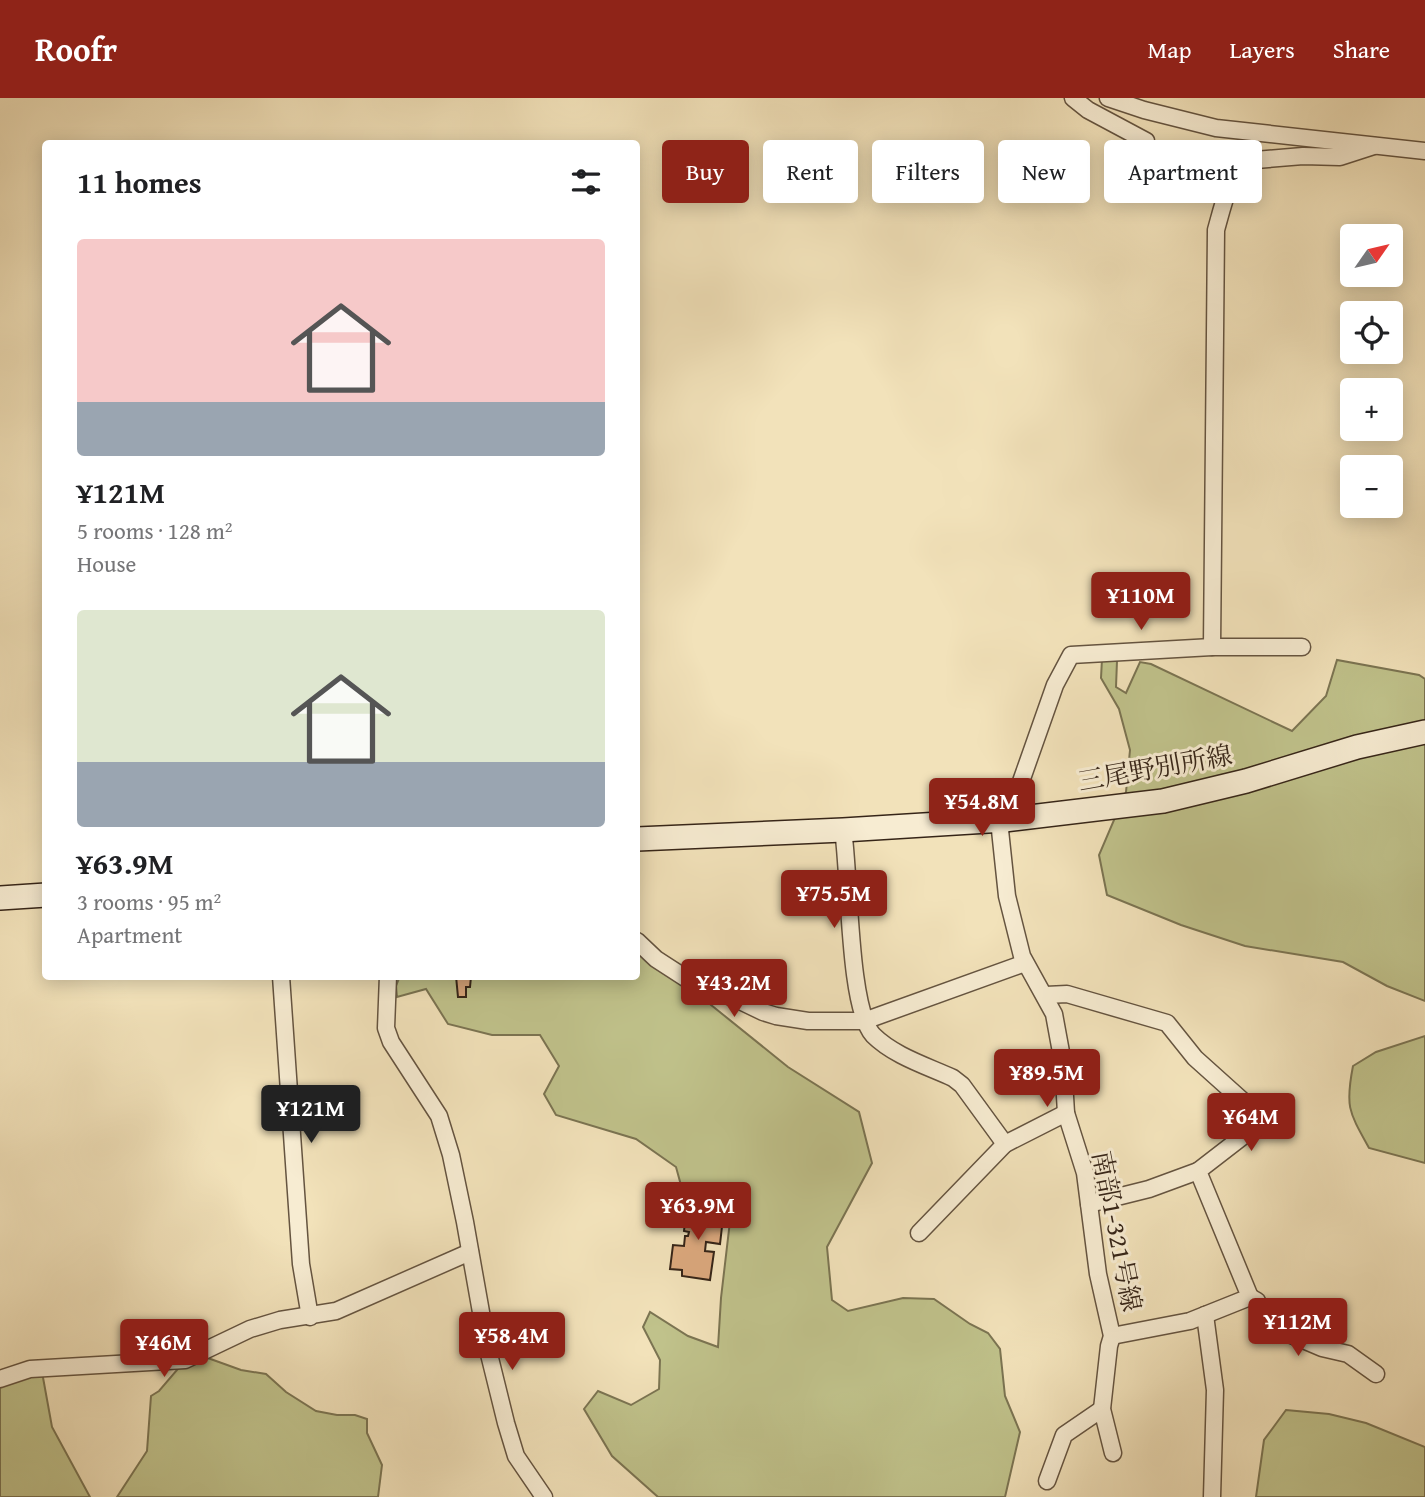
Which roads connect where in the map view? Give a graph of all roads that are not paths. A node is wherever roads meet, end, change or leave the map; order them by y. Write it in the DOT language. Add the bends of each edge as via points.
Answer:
graph roads {
  1 [pos="1073,98"];
  2 [pos="1108,98"];
  3 [pos="1144,140"];
  4 [pos="1374,146"];
  5 [pos="1425,151"];
  6 [pos="1212,647"];
  7 [pos="1303,648"];
  8 [pos="1425,732"];
  9 [pos="1004,820"];
  10 [pos="843,830"];
  11 [pos="640,839"];
  12 [pos="42,895"];
  13 [pos="0,898"];
  14 [pos="640,944"];
  15 [pos="1025,963"];
  16 [pos="281,980"];
  17 [pos="387,980"];
  18 [pos="1046,995"];
  19 [pos="864,1021"];
  20 [pos="1066,1113"];
  21 [pos="1006,1144"];
  22 [pos="1198,1171"];
  23 [pos="1089,1203"];
  24 [pos="919,1233"];
  25 [pos="470,1252"];
  26 [pos="1250,1297"];
  27 [pos="1205,1315"];
  28 [pos="310,1317"];
  29 [pos="1112,1336"];
  30 [pos="1377,1374"];
  31 [pos="0,1379"];
  32 [pos="1102,1409"];
  33 [pos="1113,1453"];
  34 [pos="1047,1481"];
  35 [pos="544,1497"];
  36 [pos="1212,1497"];
  1 -- 3 [label="street"];
  2 -- 4 [label="street" via="1216,128"];
  4 -- 5 [label="street"];
  4 -- 6 [label="street" via="1340,157 1244,161 1224,200 1216,230"];
  6 -- 7 [label="street"];
  6 -- 9 [label="street" via="1071,655 1055,685"];
  8 -- 9 [label="main road, 三尾野別所線" via="1163,801"];
  9 -- 10 [label="main road, 三尾野別所線"];
  9 -- 15 [label="street, 南部1-321号線" via="1000,830 1007,896"];
  10 -- 11 [label="main road, 三尾野別所線"];
  10 -- 19 [label="street" via="856,989"];
  12 -- 13 [label="main road"];
  14 -- 19 [label="street" via="690,981 763,1012 791,1019"];
  15 -- 18 [label="street, 南部1-321号線"];
  15 -- 19 [label="street"];
  16 -- 28 [label="street" via="301,1264"];
  17 -- 25 [label="street" via="386,1028 439,1115"];
  18 -- 20 [label="street, 南部1-321号線" via="1063,1063"];
  18 -- 22 [label="street" via="1067,994 1167,1023 1195,1058 1264,1120"];
  19 -- 21 [label="street" via="886,1045 962,1085"];
  20 -- 21 [label="street"];
  20 -- 23 [label="street, 南部1-321号線" via="1085,1173"];
  21 -- 24 [label="street"];
  22 -- 23 [label="street"];
  22 -- 26 [label="street"];
  23 -- 29 [label="street, 南部1-321号線"];
  25 -- 28 [label="street" via="335,1311"];
  25 -- 35 [label="street" via="487,1346 516,1456"];
  26 -- 27 [label="street"];
  26 -- 30 [label="street" via="1257,1301 1268,1325 1348,1354"];
  27 -- 29 [label="street"];
  27 -- 36 [label="street" via="1215,1390"];
  28 -- 31 [label="street" via="250,1329 185,1360 30,1369"];
  29 -- 32 [label="street, 南部1-321号線"];
  32 -- 33 [label="street, 南部1-321号線"];
  32 -- 34 [label="street" via="1064,1435"];
}
